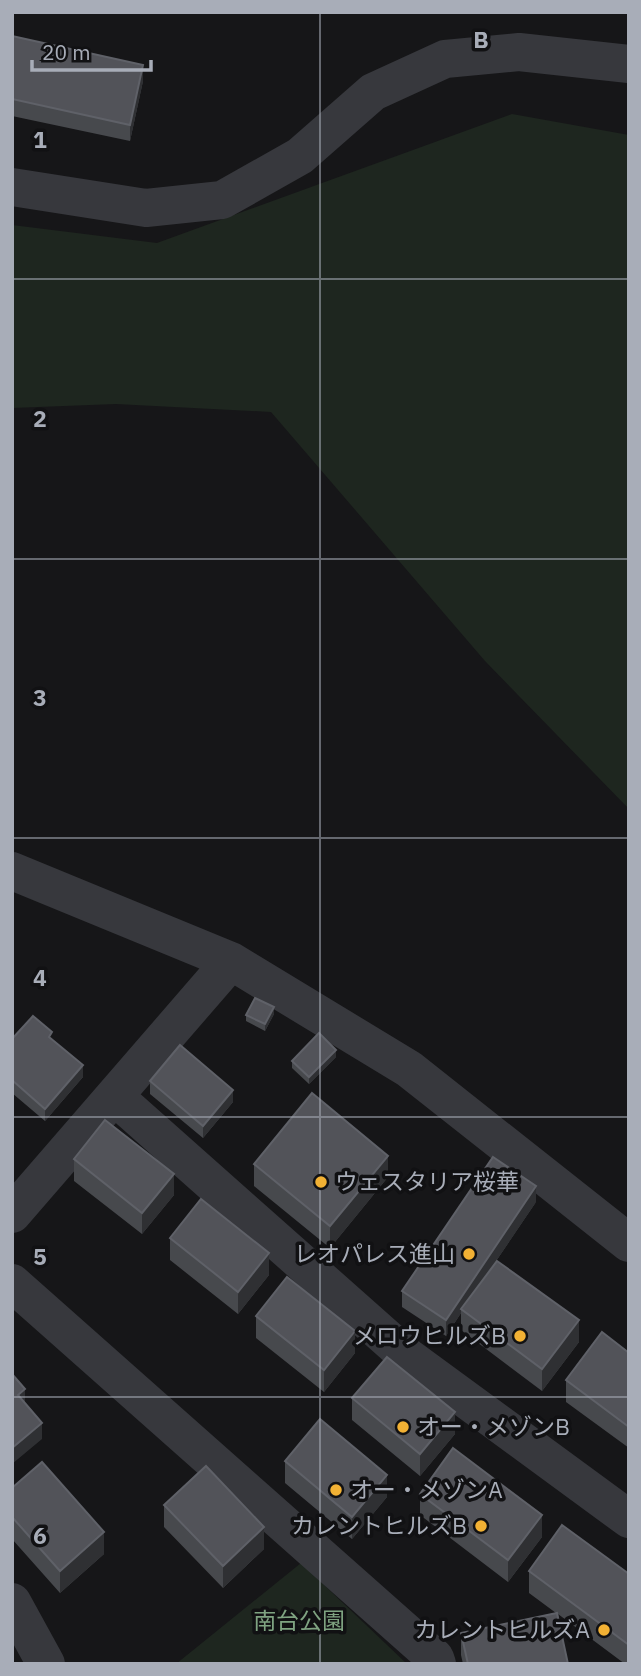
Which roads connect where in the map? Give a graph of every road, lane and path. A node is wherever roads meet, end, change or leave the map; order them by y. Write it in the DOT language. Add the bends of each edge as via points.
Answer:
graph roads {
  1 [pos="629,64"];
  2 [pos="12,187"];
  3 [pos="14,875"];
  4 [pos="231,961"];
  5 [pos="114,1096"];
  6 [pos="12,1214"];
  7 [pos="629,1242"];
  8 [pos="12,1283"];
  9 [pos="629,1518"];
  10 [pos="12,1602"];
  11 [pos="46,1664"];
  12 [pos="437,1664"];
  1 -- 2 [label="street" via="519,52 445,59 373,92 300,156 222,200 146,208"];
  3 -- 4 [label="street"];
  4 -- 5 [label="street"];
  4 -- 7 [label="street" via="409,1069"];
  5 -- 6 [label="street"];
  5 -- 9 [label="street" via="408,1357"];
  8 -- 12 [label="street"];
  10 -- 11 [label="street"];
}
